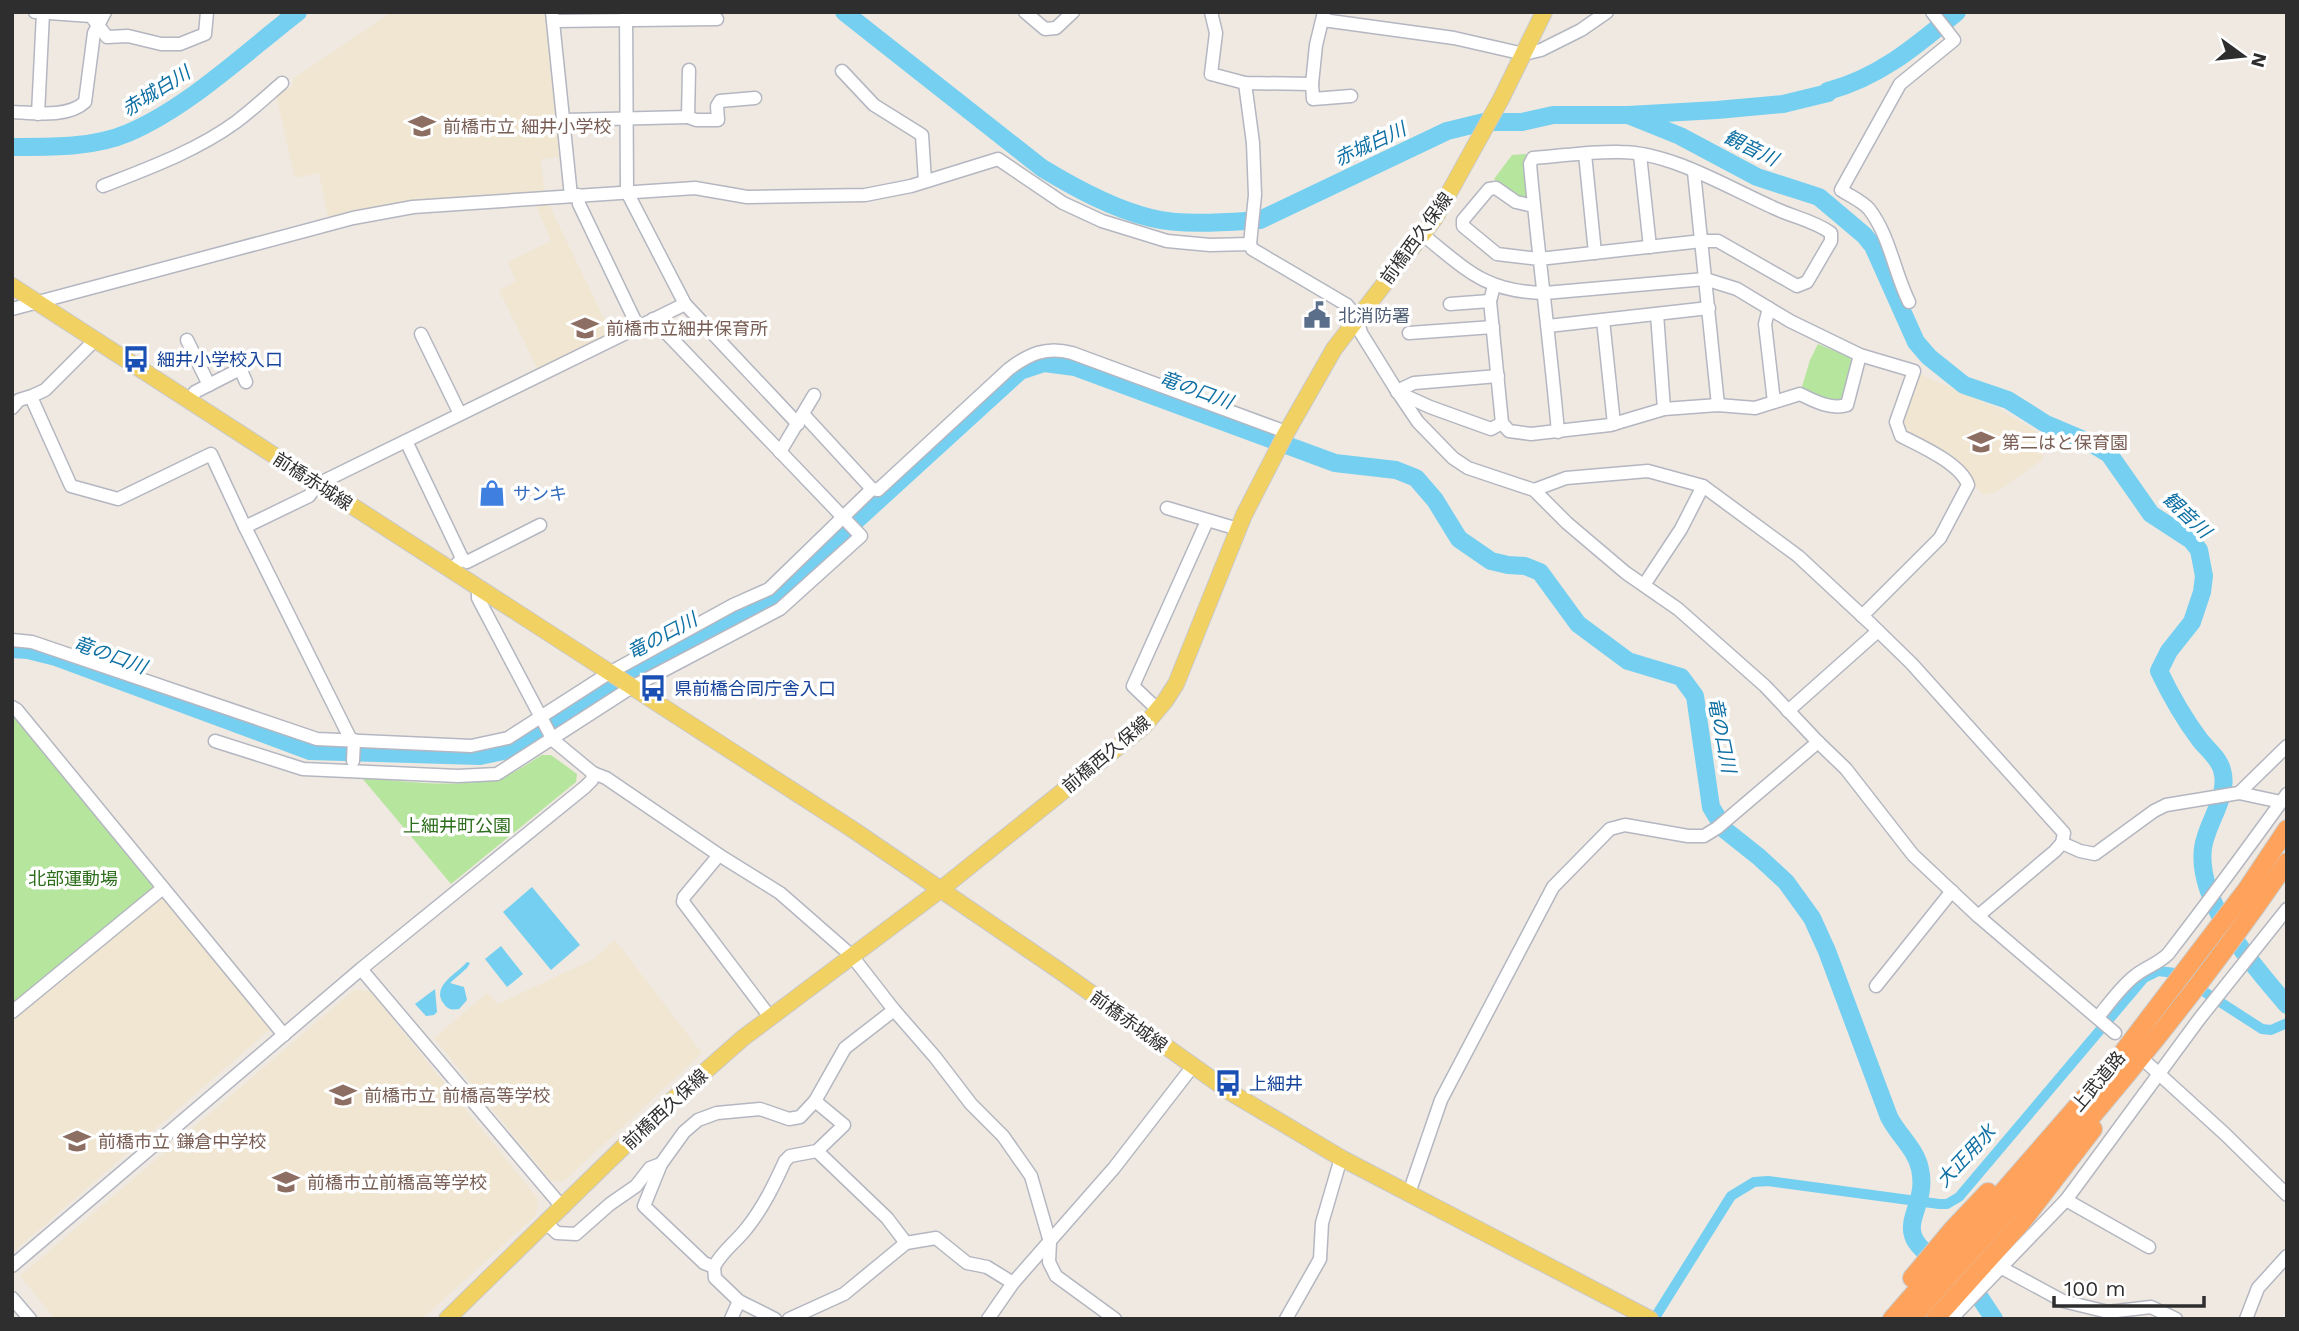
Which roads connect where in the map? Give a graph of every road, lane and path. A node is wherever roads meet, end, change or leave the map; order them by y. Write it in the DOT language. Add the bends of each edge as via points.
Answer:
graph roads {
  1 [pos="35,12"];
  2 [pos="105,12"];
  3 [pos="208,12"];
  4 [pos="1025,12"];
  5 [pos="1073,12"];
  6 [pos="1211,12"];
  7 [pos="1544,12"];
  8 [pos="1607,12"];
  9 [pos="1932,12"];
  10 [pos="43,13"];
  11 [pos="559,16"];
  12 [pos="626,16"];
  13 [pos="687,16"];
  14 [pos="1323,16"];
  15 [pos="717,19"];
  16 [pos="99,25"];
  17 [pos="1524,54"];
  18 [pos="689,70"];
  19 [pos="842,71"];
  20 [pos="282,83"];
  21 [pos="1245,83"];
  22 [pos="1312,84"];
  23 [pos="1351,96"];
  24 [pos="755,98"];
  25 [pos="12,111"];
  26 [pos="38,114"];
  27 [pos="688,117"];
  28 [pos="626,119"];
  29 [pos="565,120"];
  30 [pos="1585,154"];
  31 [pos="1640,155"];
  32 [pos="1694,172"];
  33 [pos="925,181"];
  34 [pos="103,186"];
  35 [pos="627,192"];
  36 [pos="574,196"];
  37 [pos="1534,206"];
  38 [pos="1423,235"];
  39 [pos="1702,241"];
  40 [pos="1250,242"];
  41 [pos="1650,247"];
  42 [pos="1595,253"];
  43 [pos="1539,259"];
  44 [pos="1705,279"];
  45 [pos="12,286"];
  46 [pos="1494,286"];
  47 [pos="1545,293"];
  48 [pos="1490,300"];
  49 [pos="37,302"];
  50 [pos="1909,302"];
  51 [pos="685,304"];
  52 [pos="1450,304"];
  53 [pos="1709,308"];
  54 [pos="1769,308"];
  55 [pos="12,309"];
  56 [pos="1657,314"];
  57 [pos="1357,317"];
  58 [pos="653,319"];
  59 [pos="1603,320"];
  60 [pos="1549,326"];
  61 [pos="638,327"];
  62 [pos="1493,327"];
  63 [pos="1409,333"];
  64 [pos="421,334"];
  65 [pos="95,340"];
  66 [pos="187,340"];
  67 [pos="1860,355"];
  68 [pos="1498,376"];
  69 [pos="246,382"];
  70 [pos="209,385"];
  71 [pos="1397,391"];
  72 [pos="814,395"];
  73 [pos="31,397"];
  74 [pos="190,401"];
  75 [pos="1773,402"];
  76 [pos="1718,405"];
  77 [pos="12,408"];
  78 [pos="1664,409"];
  79 [pos="460,414"];
  80 [pos="800,419"];
  81 [pos="1502,423"];
  82 [pos="1614,424"];
  83 [pos="1558,432"];
  84 [pos="1285,434"];
  85 [pos="406,441"];
  86 [pos="780,452"];
  87 [pos="318,484"];
  88 [pos="1703,486"];
  89 [pos="872,489"];
  90 [pos="1534,491"];
  91 [pos="1167,508"];
  92 [pos="845,519"];
  93 [pos="1208,521"];
  94 [pos="540,526"];
  95 [pos="245,527"];
  96 [pos="1238,529"];
  97 [pos="457,564"];
  98 [pos="1644,585"];
  99 [pos="478,587"];
  100 [pos="1862,615"];
  101 [pos="1878,631"];
  102 [pos="12,640"];
  103 [pos="612,674"];
  104 [pos="631,687"];
  105 [pos="12,707"];
  106 [pos="1157,710"];
  107 [pos="1788,711"];
  108 [pos="540,719"];
  109 [pos="553,740"];
  110 [pos="215,741"];
  111 [pos="353,741"];
  112 [pos="1818,742"];
  113 [pos="2287,746"];
  114 [pos="353,761"];
  115 [pos="593,773"];
  116 [pos="2234,794"];
  117 [pos="2284,798"];
  118 [pos="2287,829"];
  119 [pos="2062,843"];
  120 [pos="719,855"];
  121 [pos="2287,862"];
  122 [pos="163,888"];
  123 [pos="940,890"];
  124 [pos="1952,891"];
  125 [pos="2254,894"];
  126 [pos="2287,909"];
  127 [pos="1978,916"];
  128 [pos="852,956"];
  129 [pos="361,969"];
  130 [pos="1876,986"];
  131 [pos="2183,988"];
  132 [pos="894,1010"];
  133 [pos="12,1012"];
  134 [pos="770,1017"];
  135 [pos="284,1035"];
  136 [pos="2141,1064"];
  137 [pos="1193,1066"];
  138 [pos="2160,1076"];
  139 [pos="815,1101"];
  140 [pos="817,1151"];
  141 [pos="1341,1158"];
  142 [pos="661,1164"];
  143 [pos="1409,1193"];
  144 [pos="2287,1195"];
  145 [pos="2066,1200"];
  146 [pos="563,1208"];
  147 [pos="546,1223"];
  148 [pos="1049,1242"];
  149 [pos="906,1243"];
  150 [pos="1958,1244"];
  151 [pos="2149,1247"];
  152 [pos="2287,1256"];
  153 [pos="12,1266"];
  154 [pos="714,1267"];
  155 [pos="1944,1270"];
  156 [pos="1996,1272"];
  157 [pos="1013,1283"];
  158 [pos="12,1298"];
  159 [pos="739,1301"];
  160 [pos="1649,1318"];
  161 [pos="30,1319"];
  162 [pos="447,1319"];
  163 [pos="732,1319"];
  164 [pos="775,1319"];
  165 [pos="789,1319"];
  166 [pos="988,1319"];
  167 [pos="1115,1319"];
  168 [pos="1286,1319"];
  169 [pos="1878,1319"];
  170 [pos="1892,1319"];
  171 [pos="1911,1319"];
  172 [pos="1935,1319"];
  173 [pos="1951,1319"];
  174 [pos="2176,1319"];
  175 [pos="2246,1319"];
  1 -- 10 [label="street"];
  2 -- 16 [label="street"];
  3 -- 16 [label="street" via="205,34 180,44 107,37"];
  4 -- 5 [label="street" via="1045,29 1056,28"];
  6 -- 21 [label="street" via="1216,33 1211,74"];
  7 -- 17 [label="main road, 前橋西久保線"];
  8 -- 17 [label="street" via="1571,35"];
  9 -- 50 [label="street" via="1954,40 1900,84 1841,190 1867,207 1883,232"];
  10 -- 16 [label="street" via="91,16"];
  10 -- 26 [label="street"];
  11 -- 12 [label="street"];
  11 -- 29 [label="street"];
  12 -- 13 [label="street"];
  12 -- 28 [label="street"];
  13 -- 15 [label="street"];
  14 -- 17 [label="street"];
  14 -- 22 [label="street"];
  16 -- 26 [label="street" via="85,102 77,110"];
  17 -- 38 [label="main road, 前橋西久保線"];
  18 -- 27 [label="street"];
  19 -- 33 [label="street" via="874,105 922,135"];
  20 -- 34 [label="street" via="234,123 201,143"];
  21 -- 22 [label="street"];
  21 -- 40 [label="street" via="1255,195"];
  22 -- 23 [label="street" via="1312,99"];
  24 -- 27 [label="street" via="720,101 718,120"];
  25 -- 26 [label="street"];
  27 -- 28 [label="street"];
  28 -- 29 [label="street"];
  28 -- 35 [label="street"];
  29 -- 36 [label="street"];
  30 -- 31 [label="street"];
  30 -- 37 [label="street" via="1533,158"];
  30 -- 42 [label="street"];
  31 -- 32 [label="street"];
  31 -- 41 [label="street"];
  32 -- 39 [label="street"];
  32 -- 39 [label="street" via="1831,233 1831,241 1807,282 1797,286 1718,241"];
  33 -- 35 [label="street" via="865,195 747,197 695,188"];
  33 -- 40 [label="street" via="998,159 1063,203 1102,221 1167,241"];
  35 -- 36 [label="street"];
  35 -- 51 [label="street"];
  36 -- 49 [label="street" via="413,208 353,218"];
  36 -- 61 [label="street"];
  37 -- 43 [label="street"];
  37 -- 43 [label="street" via="1489,189 1463,226 1497,254"];
  38 -- 46 [label="street"];
  38 -- 57 [label="main road, 前橋西久保線"];
  39 -- 41 [label="street"];
  39 -- 44 [label="street"];
  40 -- 57 [label="street" via="1252,249 1346,305"];
  41 -- 42 [label="street"];
  42 -- 43 [label="street"];
  43 -- 47 [label="street"];
  44 -- 47 [label="street"];
  44 -- 53 [label="street"];
  44 -- 54 [label="street" via="1737,289"];
  45 -- 49 [label="main road, 前橋赤城線"];
  46 -- 47 [label="street"];
  46 -- 48 [label="street"];
  47 -- 60 [label="street"];
  48 -- 52 [label="street"];
  48 -- 62 [label="street"];
  49 -- 55 [label="street"];
  49 -- 65 [label="main road, 前橋赤城線"];
  51 -- 58 [label="street"];
  51 -- 80 [label="street"];
  53 -- 56 [label="street"];
  53 -- 76 [label="street"];
  54 -- 67 [label="street"];
  54 -- 75 [label="street" via="1765,324"];
  56 -- 59 [label="street"];
  56 -- 78 [label="street"];
  57 -- 71 [label="street" via="1361,333"];
  57 -- 84 [label="main road, 前橋西久保線"];
  58 -- 61 [label="street"];
  58 -- 86 [label="street"];
  59 -- 60 [label="street"];
  59 -- 82 [label="street"];
  60 -- 83 [label="street"];
  61 -- 79 [label="street"];
  62 -- 63 [label="street"];
  62 -- 68 [label="street"];
  64 -- 79 [label="street"];
  65 -- 73 [label="street" via="45,390"];
  65 -- 74 [label="main road, 前橋赤城線"];
  66 -- 70 [label="street"];
  67 -- 75 [label="street" via="1847,405 1821,404 1800,394"];
  67 -- 100 [label="street" via="1914,371 1896,422 1901,436 1932,452 1965,477 1968,485 1940,538"];
  68 -- 71 [label="street" via="1414,383"];
  68 -- 81 [label="street"];
  69 -- 70 [label="street" via="238,364"];
  70 -- 74 [label="street" via="195,392"];
  71 -- 81 [label="street" via="1491,429"];
  71 -- 90 [label="street" via="1418,422 1453,458 1468,468"];
  72 -- 80 [label="street"];
  73 -- 77 [label="street"];
  73 -- 95 [label="street" via="71,486 118,499 211,454"];
  74 -- 87 [label="main road, 前橋赤城線"];
  75 -- 76 [label="street" via="1755,408"];
  76 -- 78 [label="street"];
  78 -- 82 [label="street"];
  79 -- 85 [label="street"];
  80 -- 86 [label="street"];
  80 -- 89 [label="street"];
  81 -- 83 [label="street" via="1509,431"];
  82 -- 83 [label="street"];
  84 -- 89 [label="street" via="1072,353 1029,354 878,490"];
  84 -- 96 [label="main road, 前橋西久保線"];
  85 -- 87 [label="street"];
  85 -- 97 [label="street"];
  86 -- 92 [label="street"];
  87 -- 95 [label="street" via="309,496"];
  87 -- 97 [label="main road, 前橋赤城線"];
  88 -- 90 [label="street" via="1648,471 1566,478"];
  88 -- 98 [label="street"];
  88 -- 100 [label="street" via="1798,556"];
  89 -- 92 [label="street"];
  90 -- 98 [label="street"];
  91 -- 93 [label="street"];
  92 -- 103 [label="street" via="769,589"];
  92 -- 104 [label="street" via="861,536 780,609"];
  93 -- 96 [label="street"];
  93 -- 106 [label="street" via="1133,686"];
  94 -- 97 [label="street"];
  95 -- 111 [label="street"];
  96 -- 106 [label="main road, 前橋西久保線" via="1183,669"];
  97 -- 99 [label="main road, 前橋赤城線"];
  98 -- 107 [label="street" via="1688,618"];
  99 -- 103 [label="main road, 前橋赤城線"];
  99 -- 108 [label="street" via="478,598"];
  100 -- 101 [label="street"];
  101 -- 107 [label="street"];
  101 -- 119 [label="street" via="2061,828"];
  102 -- 111 [label="street" via="32,642 317,739"];
  103 -- 104 [label="main road, 前橋赤城線"];
  103 -- 108 [label="street"];
  104 -- 109 [label="street"];
  104 -- 123 [label="main road, 前橋赤城線"];
  105 -- 122 [label="street"];
  106 -- 123 [label="main road, 前橋西久保線"];
  107 -- 112 [label="street"];
  108 -- 109 [label="street"];
  108 -- 111 [label="street" via="508,738 471,746"];
  109 -- 110 [label="street" via="497,774 458,776 303,769"];
  109 -- 115 [label="street"];
  111 -- 114 [label="street"];
  112 -- 124 [label="street" via="1846,769 1913,855"];
  112 -- 143 [label="street" via="1704,836 1625,825 1610,829 1553,887 1441,1100"];
  113 -- 116 [label="street"];
  115 -- 120 [label="street"];
  115 -- 129 [label="street" via="585,787"];
  116 -- 117 [label="street"];
  116 -- 119 [label="street" via="2166,805 2095,854"];
  117 -- 127 [label="street" via="2168,954 2130,980 2106,1024"];
  118 -- 125 [label="highway, 上武道路"];
  119 -- 127 [label="street"];
  120 -- 128 [label="street" via="780,893"];
  120 -- 134 [label="street" via="683,902"];
  121 -- 125 [label="highway, 上武道路"];
  122 -- 133 [label="street"];
  122 -- 135 [label="street"];
  123 -- 128 [label="main road, 前橋西久保線"];
  123 -- 137 [label="main road, 前橋赤城線"];
  124 -- 127 [label="street"];
  124 -- 130 [label="street"];
  125 -- 131 [label="highway, 上武道路"];
  126 -- 138 [label="street"];
  128 -- 132 [label="street"];
  128 -- 134 [label="main road, 前橋西久保線"];
  129 -- 135 [label="street"];
  129 -- 146 [label="street"];
  131 -- 136 [label="highway, 上武道路"];
  131 -- 150 [label="highway, 上武道路" via="2115,1063 2039,1136"];
  132 -- 139 [label="street" via="845,1048"];
  132 -- 148 [label="street" via="1003,1136 1031,1176"];
  134 -- 146 [label="main road, 前橋西久保線" via="659,1112"];
  135 -- 153 [label="street"];
  136 -- 138 [label="street"];
  136 -- 150 [label="highway, 上武道路" via="2075,1136"];
  136 -- 172 [label="highway" via="2062,1173"];
  137 -- 141 [label="main road, 前橋赤城線"];
  137 -- 148 [label="street"];
  138 -- 144 [label="street"];
  138 -- 145 [label="street"];
  139 -- 140 [label="street" via="844,1125"];
  139 -- 142 [label="street" via="800,1117 789,1119 760,1110 717,1113 698,1120"];
  140 -- 149 [label="street" via="887,1218"];
  140 -- 154 [label="street" via="785,1161 764,1205"];
  141 -- 143 [label="main road, 前橋赤城線"];
  141 -- 168 [label="street" via="1322,1223 1320,1259"];
  142 -- 147 [label="street" via="650,1168 636,1186 576,1234 558,1233"];
  142 -- 154 [label="street" via="644,1206 704,1263"];
  143 -- 160 [label="main road, 前橋赤城線"];
  145 -- 151 [label="street"];
  145 -- 156 [label="street"];
  146 -- 147 [label="main road, 前橋西久保線"];
  147 -- 162 [label="main road, 前橋西久保線"];
  148 -- 157 [label="street"];
  148 -- 167 [label="street" via="1049,1262 1056,1276"];
  149 -- 157 [label="street" via="936,1238 967,1263 987,1267"];
  149 -- 165 [label="street" via="844,1294"];
  150 -- 155 [label="highway, 上武道路"];
  150 -- 169 [label="highway" via="1920,1269"];
  152 -- 175 [label="street" via="2258,1288"];
  154 -- 159 [label="street" via="715,1278"];
  155 -- 170 [label="highway, 上武道路"];
  155 -- 171 [label="highway, 上武道路"];
  156 -- 173 [label="street"];
  156 -- 174 [label="street" via="2063,1301 2108,1312 2151,1307"];
  157 -- 166 [label="street"];
  158 -- 161 [label="street"];
  159 -- 163 [label="street"];
  159 -- 164 [label="street"];
}
